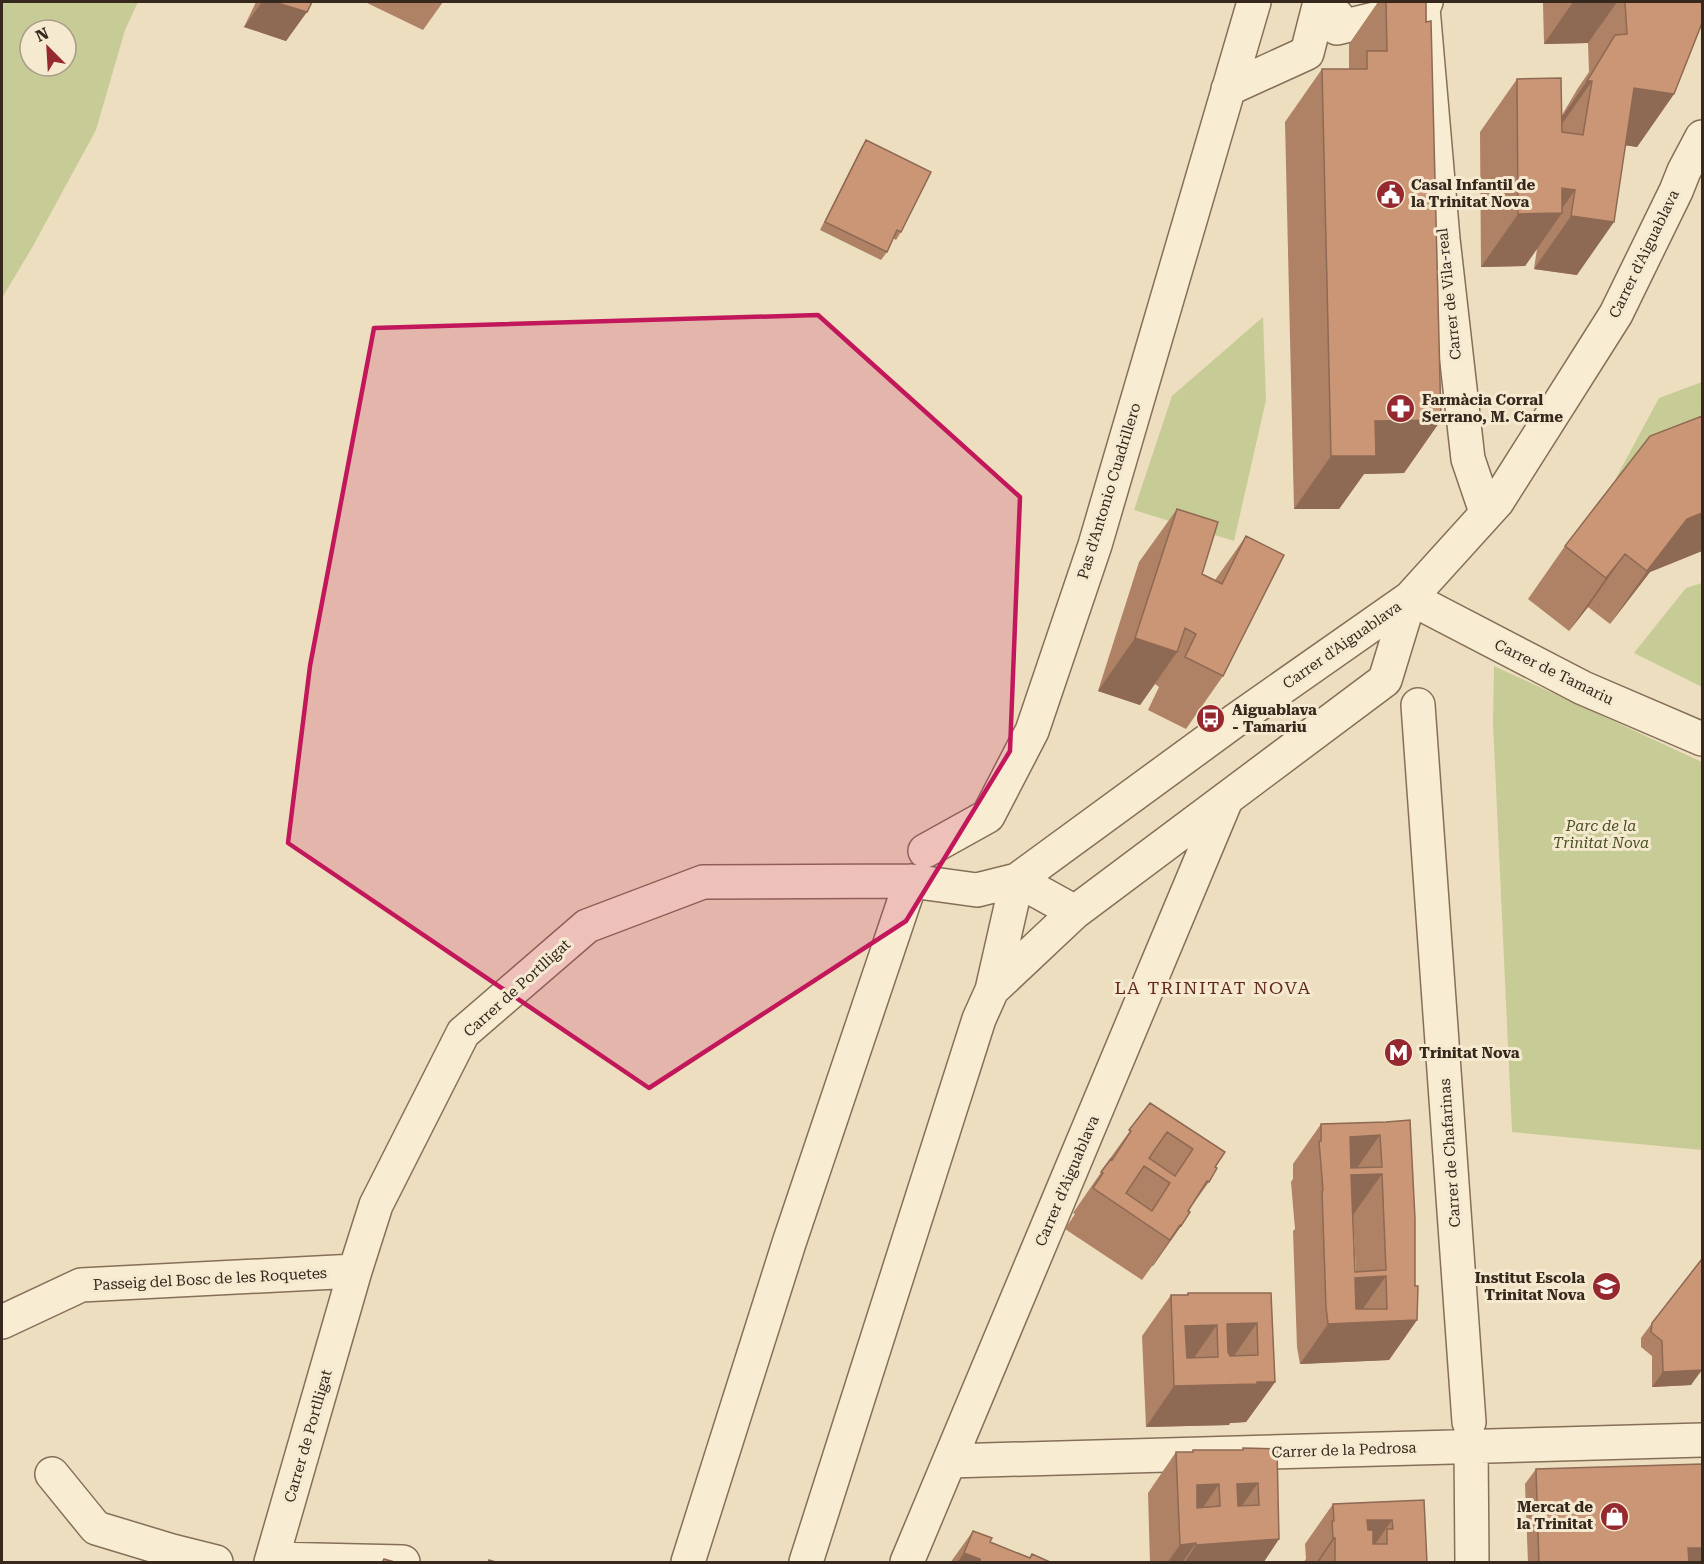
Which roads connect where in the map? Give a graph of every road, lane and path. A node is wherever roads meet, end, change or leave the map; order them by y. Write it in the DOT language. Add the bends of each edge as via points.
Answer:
graph roads {
  1 [pos="1254,2"];
  2 [pos="1424,5"];
  3 [pos="1347,10"];
  4 [pos="1228,89"];
  5 [pos="1702,137"];
  6 [pos="1486,512"];
  7 [pos="1410,598"];
  8 [pos="1418,705"];
  9 [pos="1702,740"];
  10 [pos="1226,800"];
  11 [pos="925,851"];
  12 [pos="911,880"];
  13 [pos="1017,880"];
  14 [pos="1075,912"];
  15 [pos="992,990"];
  16 [pos="355,1271"];
  17 [pos="2,1322"];
  18 [pos="1470,1434"];
  19 [pos="1702,1440"];
  20 [pos="950,1461"];
  21 [pos="52,1474"];
  22 [pos="272,1561"];
  23 [pos="323,1561"];
  24 [pos="216,1563"];
  25 [pos="403,1563"];
  26 [pos="688,1563"];
  27 [pos="806,1563"];
  28 [pos="907,1563"];
  29 [pos="1472,1563"];
  1 -- 4 [label="street, Pas d'Antonio Cuadrillero"];
  2 -- 3 [label="street"];
  2 -- 6 [label="street, Carrer de Vila-real" via="1443,239 1468,459"];
  3 -- 4 [label="street" via="1307,53"];
  4 -- 11 [label="street, Pas d'Antonio Cuadrillero" via="1095,545 1032,731 988,816"];
  5 -- 6 [label="street, Carrer d'Aiguablava" via="1616,314 1497,502"];
  6 -- 7 [label="street, Carrer d'Aiguablava"];
  7 -- 9 [label="street, Carrer de Tamariu" via="1583,688"];
  7 -- 10 [label="street, Carrer d'Aiguablava" via="1385,680"];
  7 -- 13 [label="street, Carrer d'Aiguablava"];
  8 -- 18 [label="street, Carrer de Chafarinas"];
  10 -- 14 [label="street, Carrer d'Aiguablava"];
  10 -- 20 [label="street, Carrer d'Aiguablava"];
  12 -- 13 [label="street, Carrer de Portlligat" via="977,890"];
  12 -- 16 [label="street, Carrer de Portlligat" via="703,882 587,926 463,1033 376,1205"];
  12 -- 26 [label="street"];
  13 -- 14 [label="street"];
  13 -- 15 [label="street, Carrer d'Aiguablava"];
  14 -- 15 [label="street, Carrer d'Aiguablava"];
  15 -- 27 [label="street, Carrer d'Aiguablava" via="979,1019"];
  16 -- 17 [label="street, Passeig del Bosc de les Roquetes" via="81,1285"];
  16 -- 22 [label="street, Carrer de Portlligat"];
  18 -- 19 [label="street, Carrer de la Pedrosa"];
  18 -- 20 [label="street, Carrer de la Pedrosa"];
  18 -- 29 [label="street, Carrer de Chafarinas"];
  20 -- 28 [label="street, Carrer d'Aiguablava"];
  21 -- 24 [label="street" via="96,1528"];
  22 -- 23 [label="street"];
  23 -- 25 [label="street"];
}
